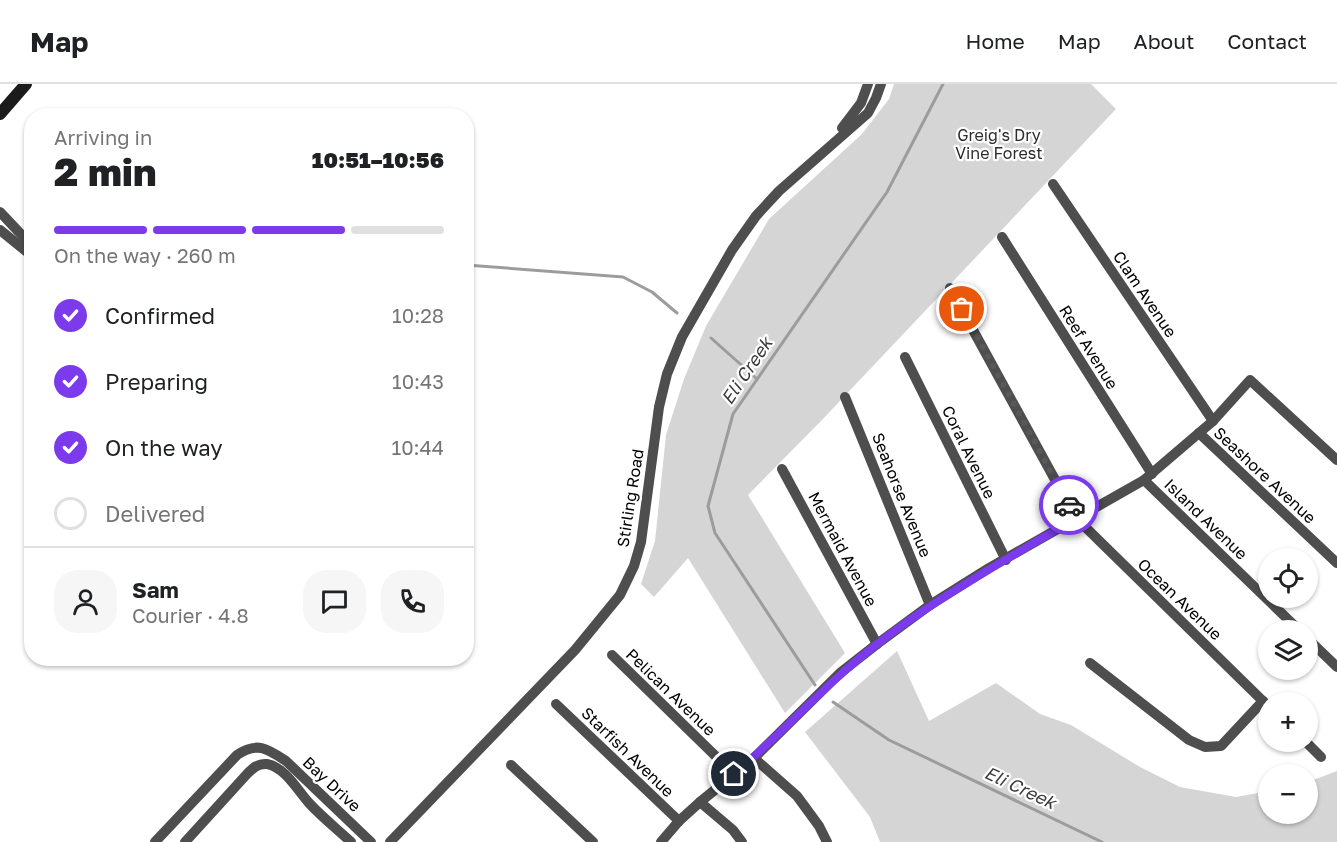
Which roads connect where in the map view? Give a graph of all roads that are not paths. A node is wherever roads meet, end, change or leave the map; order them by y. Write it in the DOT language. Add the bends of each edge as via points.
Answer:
graph roads {
  1 [pos="26,84"];
  2 [pos="868,84"];
  3 [pos="881,84"];
  4 [pos="0,114"];
  5 [pos="821,153"];
  6 [pos="1053,184"];
  7 [pos="0,212"];
  8 [pos="0,230"];
  9 [pos="1002,237"];
  10 [pos="24,238"];
  11 [pos="24,250"];
  12 [pos="950,288"];
  13 [pos="905,357"];
  14 [pos="845,397"];
  15 [pos="1213,422"];
  16 [pos="1199,433"];
  17 [pos="1337,460"];
  18 [pos="782,469"];
  19 [pos="1148,477"];
  20 [pos="1076,518"];
  21 [pos="1006,560"];
  22 [pos="1337,563"];
  23 [pos="930,605"];
  24 [pos="1289,620"];
  25 [pos="877,644"];
  26 [pos="1318,649"];
  27 [pos="612,656"];
  28 [pos="1090,663"];
  29 [pos="1337,667"];
  30 [pos="1258,696"];
  31 [pos="556,704"];
  32 [pos="1258,711"];
  33 [pos="1316,752"];
  34 [pos="1321,757"];
  35 [pos="754,758"];
  36 [pos="511,765"];
  37 [pos="734,774"];
  38 [pos="700,802"];
  39 [pos="679,821"];
  40 [pos="155,842"];
  41 [pos="185,842"];
  42 [pos="351,842"];
  43 [pos="371,842"];
  44 [pos="390,842"];
  45 [pos="593,842"];
  46 [pos="661,842"];
  47 [pos="742,842"];
  48 [pos="827,842"];
  1 -- 4 [label="main road"];
  2 -- 5 [label="street, Stirling Road" via="857,109"];
  3 -- 5 [label="street, Stirling Road" via="868,113"];
  5 -- 44 [label="street, Stirling Road" via="756,216 682,337 659,407 640,542 620,595 575,650"];
  6 -- 15 [label="street, Clam Avenue"];
  7 -- 10 [label="street"];
  8 -- 11 [label="street"];
  9 -- 19 [label="street, Reef Avenue"];
  12 -- 20 [label="street, Ocean Avenue"];
  13 -- 21 [label="street, Coral Avenue"];
  14 -- 23 [label="street, Seahorse Avenue"];
  15 -- 16 [label="street"];
  15 -- 17 [label="street" via="1250,380"];
  16 -- 19 [label="street"];
  16 -- 22 [label="street, Seashore Avenue"];
  18 -- 25 [label="street, Mermaid Avenue"];
  19 -- 20 [label="street"];
  19 -- 24 [label="street, Island Avenue"];
  20 -- 21 [label="street"];
  20 -- 30 [label="street, Ocean Avenue"];
  21 -- 23 [label="street"];
  23 -- 25 [label="street"];
  25 -- 35 [label="street" via="840,674"];
  26 -- 29 [label="street"];
  27 -- 37 [label="street, Pelican Avenue"];
  28 -- 32 [label="street, Ocean Avenue" via="1188,740 1205,747 1221,746"];
  31 -- 39 [label="street, Starfish Avenue"];
  33 -- 34 [label="street"];
  35 -- 37 [label="street"];
  35 -- 48 [label="street" via="797,796"];
  36 -- 45 [label="street"];
  37 -- 38 [label="street"];
  38 -- 39 [label="street"];
  38 -- 47 [label="street"];
  39 -- 46 [label="street"];
  40 -- 43 [label="street, Bay Drive" via="237,755 245,749 260,747 286,761"];
  41 -- 42 [label="street, Bay Drive" via="247,774 266,764 281,772"];
}
